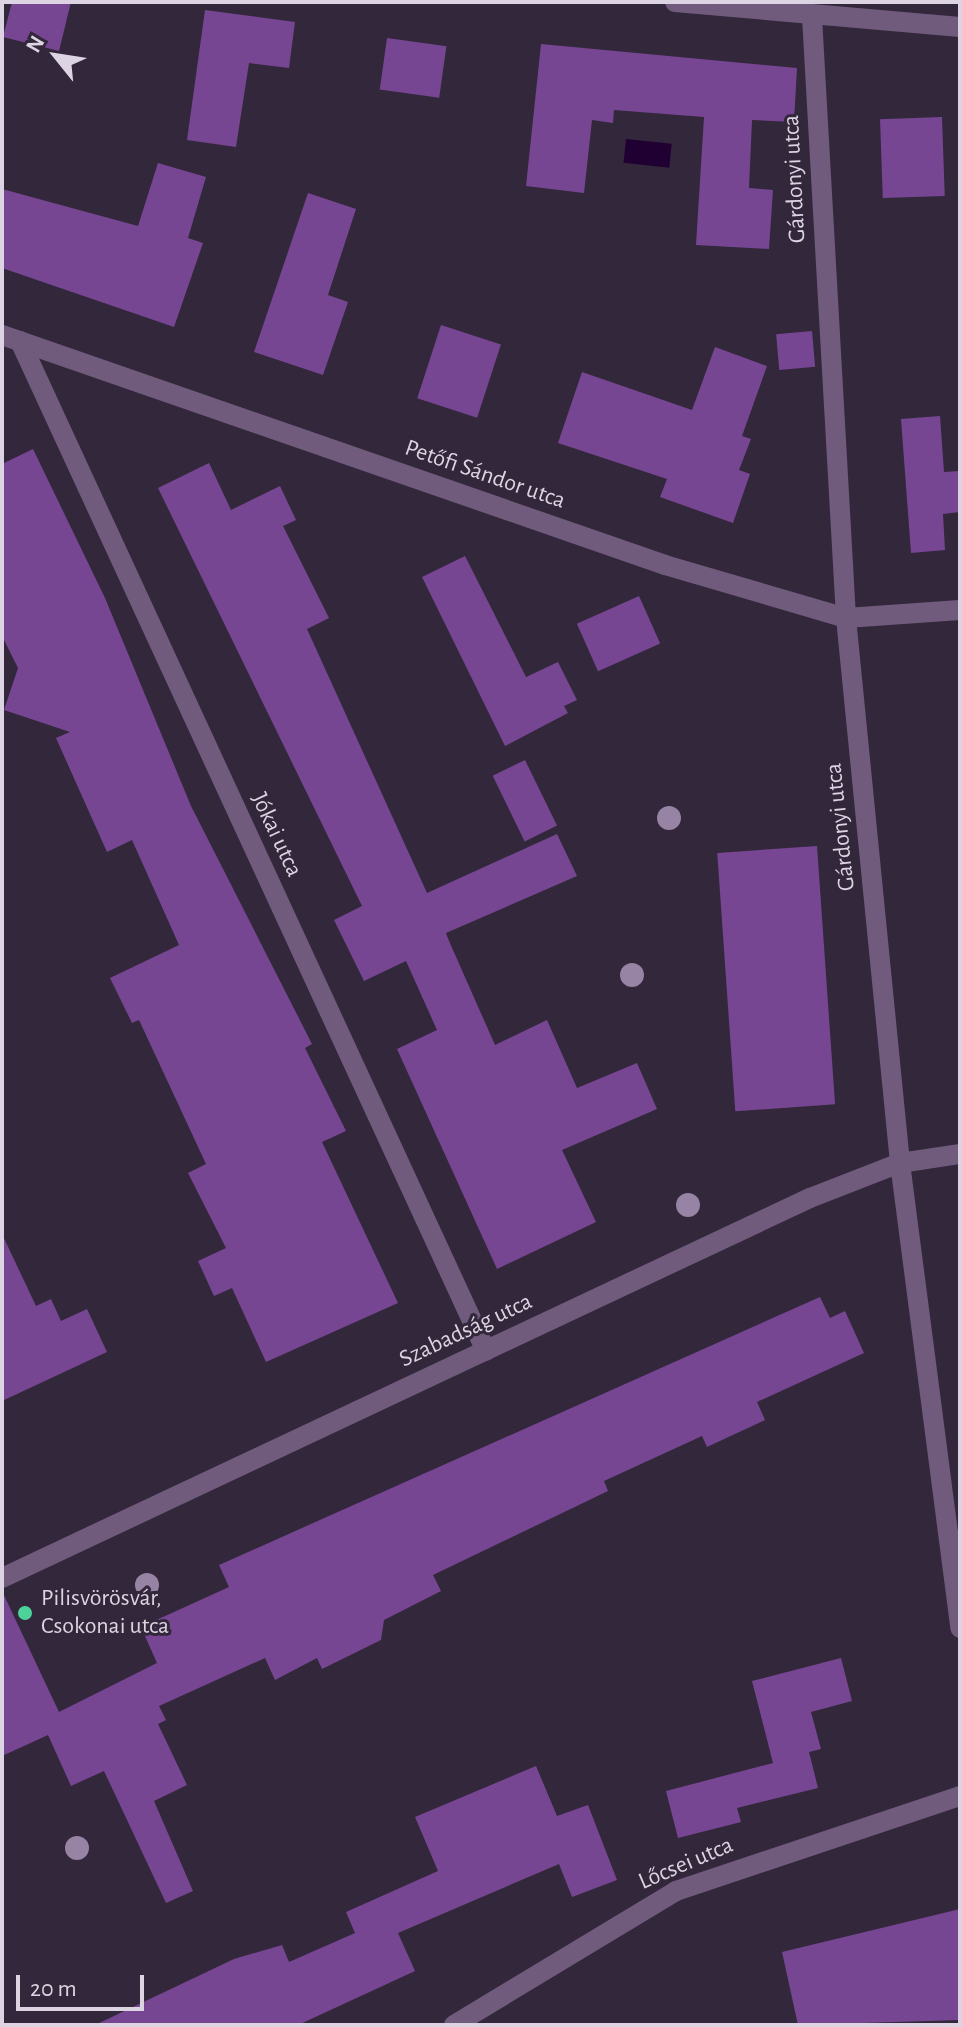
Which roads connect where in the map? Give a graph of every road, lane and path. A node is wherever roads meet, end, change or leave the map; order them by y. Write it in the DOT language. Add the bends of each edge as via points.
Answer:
graph roads {
  1 [pos="675,2"];
  2 [pos="812,17"];
  3 [pos="960,27"];
  4 [pos="11,338"];
  5 [pos="960,610"];
  6 [pos="846,618"];
  7 [pos="960,1154"];
  8 [pos="900,1163"];
  9 [pos="486,1351"];
  10 [pos="2,1578"];
  11 [pos="960,1628"];
  12 [pos="960,1796"];
  13 [pos="454,2025"];
  1 -- 2 [label="street"];
  2 -- 3 [label="street"];
  2 -- 6 [label="street, Gárdonyi utca"];
  4 -- 6 [label="street, Petőfi Sándor utca" via="665,565"];
  4 -- 9 [label="street, Jókai utca"];
  5 -- 6 [label="street, Petőfi Sándor utca"];
  6 -- 8 [label="street, Gárdonyi utca"];
  7 -- 8 [label="street, Szabadság utca"];
  8 -- 9 [label="street, Szabadság utca"];
  8 -- 11 [label="street, Gárdonyi utca"];
  9 -- 10 [label="street, Szabadság utca"];
  12 -- 13 [label="street, Lőcsei utca" via="676,1891"];
}
